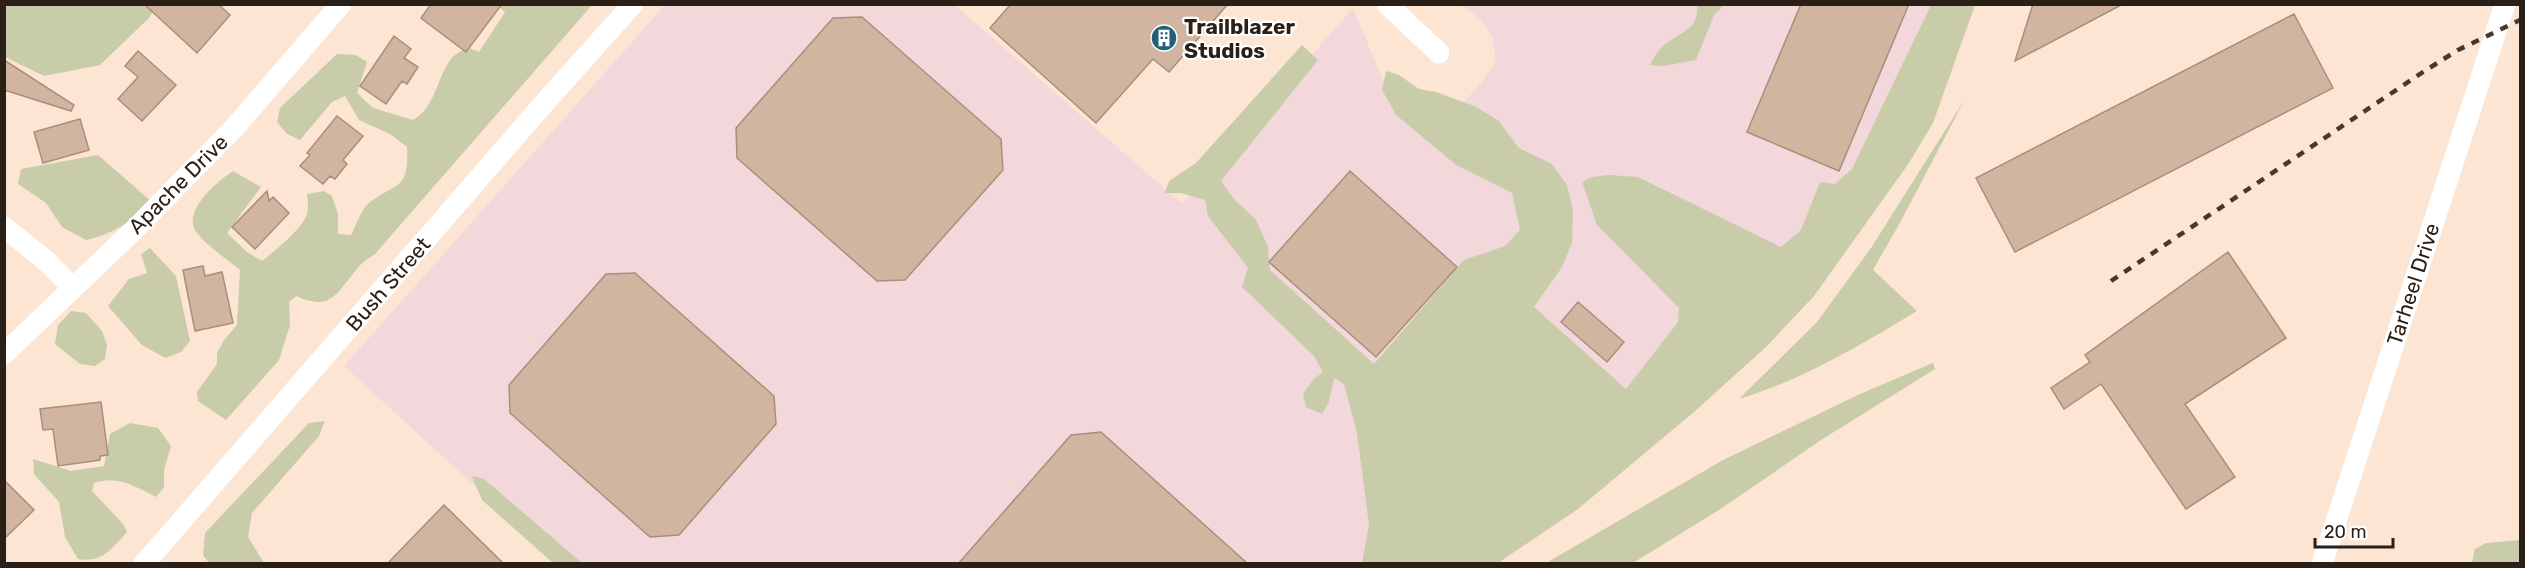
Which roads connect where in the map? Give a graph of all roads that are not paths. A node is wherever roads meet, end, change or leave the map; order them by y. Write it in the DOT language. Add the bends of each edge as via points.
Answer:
graph roads {
  1 [pos="341,4"];
  2 [pos="633,4"];
  3 [pos="1387,4"];
  4 [pos="2505,4"];
  5 [pos="1440,53"];
  6 [pos="4,227"];
  7 [pos="72,287"];
  8 [pos="4,354"];
  9 [pos="144,564"];
  10 [pos="2322,564"];
  1 -- 7 [label="street, Apache Drive" via="235,128"];
  2 -- 9 [label="street, Bush Street"];
  3 -- 5 [label="street"];
  4 -- 10 [label="street, Tarheel Drive"];
  6 -- 7 [label="street"];
  7 -- 8 [label="street, Apache Drive"];
}
